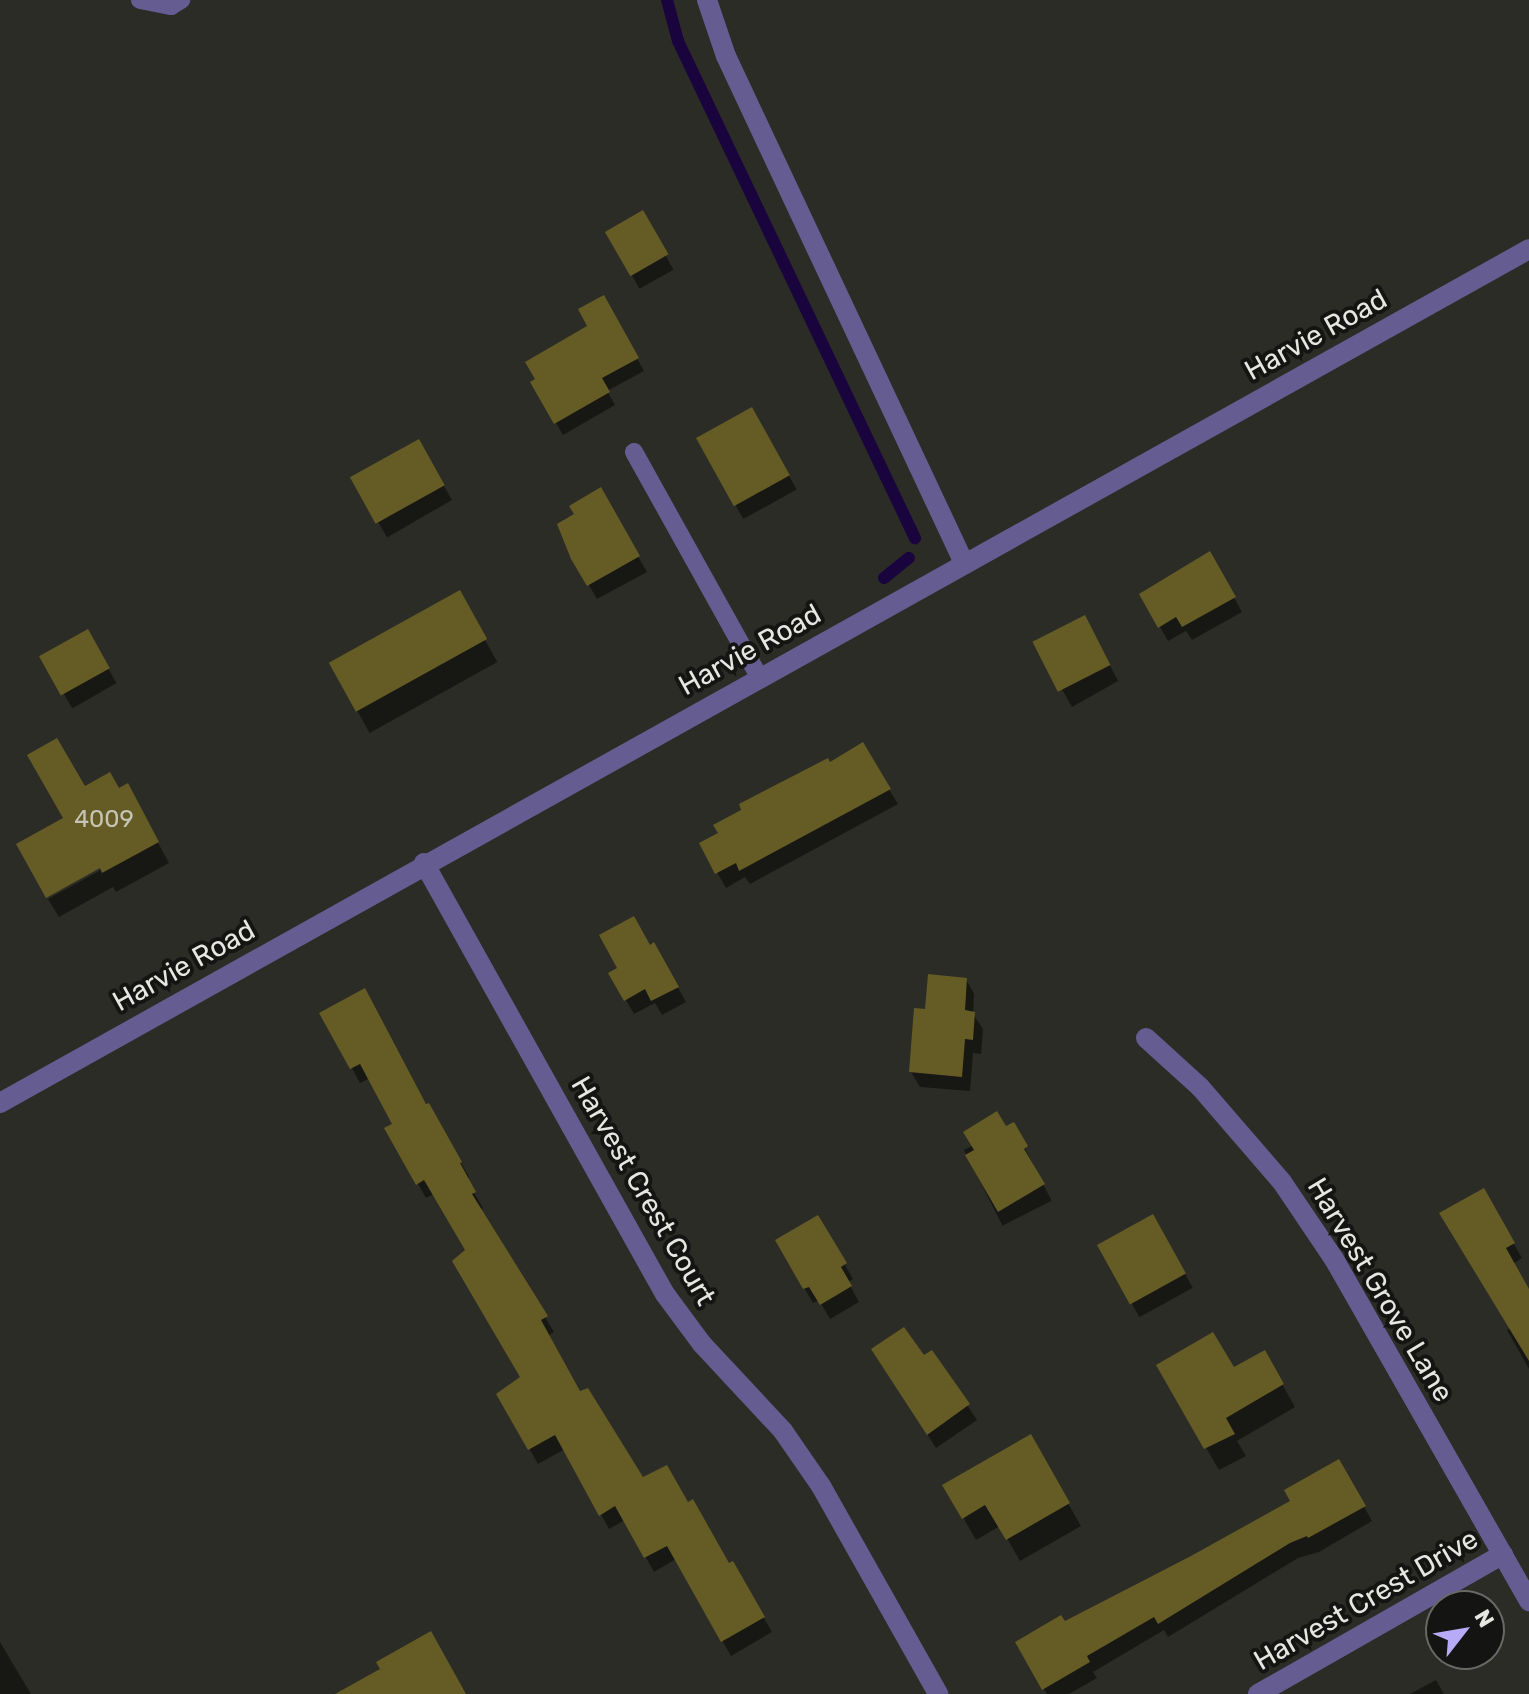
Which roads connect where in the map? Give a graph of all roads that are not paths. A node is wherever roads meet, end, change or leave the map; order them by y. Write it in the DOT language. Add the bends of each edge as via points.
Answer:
graph roads {
  1 [pos="140,0"];
  2 [pos="181,0"];
  3 [pos="707,0"];
  4 [pos="1529,249"];
  5 [pos="634,452"];
  6 [pos="964,563"];
  7 [pos="759,677"];
  8 [pos="424,863"];
  9 [pos="1146,1038"];
  10 [pos="0,1103"];
  11 [pos="1503,1554"];
  12 [pos="1529,1601"];
  13 [pos="938,1694"];
  14 [pos="1258,1694"];
  1 -- 2 [label="lane" via="171,6"];
  3 -- 6 [label="street" via="726,56"];
  4 -- 6 [label="street, Harvie Road"];
  5 -- 7 [label="lane"];
  6 -- 7 [label="street, Harvie Road"];
  7 -- 8 [label="street, Harvie Road"];
  8 -- 10 [label="street, Harvie Road"];
  8 -- 13 [label="street, Harvest Crest Court" via="665,1294 806,1464"];
  9 -- 11 [label="street, Harvest Grove Lane" via="1200,1087 1282,1182 1334,1259"];
  11 -- 12 [label="street, Harvest Grove Lane"];
  11 -- 14 [label="street, Harvest Crest Drive"];
}
